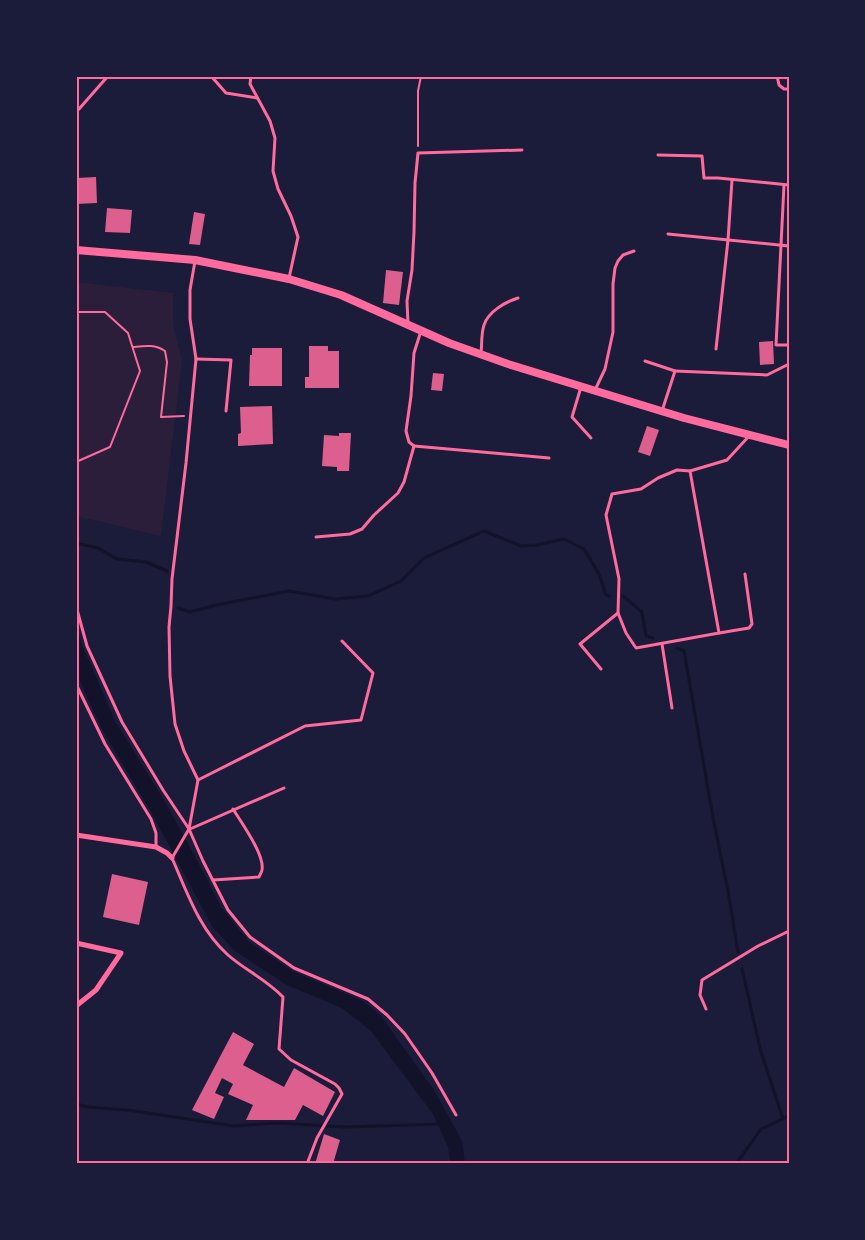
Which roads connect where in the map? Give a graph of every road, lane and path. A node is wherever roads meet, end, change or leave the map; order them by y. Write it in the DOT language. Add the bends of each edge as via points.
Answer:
graph roads {
  1 [pos="108,76"];
  2 [pos="211,76"];
  3 [pos="250,76"];
  4 [pos="421,76"];
  5 [pos="777,76"];
  6 [pos="789,89"];
  7 [pos="258,98"];
  8 [pos="76,110"];
  9 [pos="418,148"];
  10 [pos="522,150"];
  11 [pos="658,155"];
  12 [pos="732,180"];
  13 [pos="784,185"];
  14 [pos="789,185"];
  15 [pos="668,234"];
  16 [pos="728,240"];
  17 [pos="780,245"];
  18 [pos="789,246"];
  19 [pos="76,250"];
  20 [pos="634,251"];
  21 [pos="195,260"];
  22 [pos="289,279"];
  23 [pos="518,298"];
  24 [pos="76,312"];
  25 [pos="408,325"];
  26 [pos="421,330"];
  27 [pos="789,345"];
  28 [pos="132,347"];
  29 [pos="716,349"];
  30 [pos="481,354"];
  31 [pos="196,359"];
  32 [pos="645,361"];
  33 [pos="789,364"];
  34 [pos="675,371"];
  35 [pos="581,386"];
  36 [pos="595,391"];
  37 [pos="226,411"];
  38 [pos="662,411"];
  39 [pos="190,416"];
  40 [pos="750,435"];
  41 [pos="592,438"];
  42 [pos="789,445"];
  43 [pos="414,446"];
  44 [pos="550,458"];
  45 [pos="76,462"];
  46 [pos="690,471"];
  47 [pos="316,537"];
  48 [pos="745,574"];
  49 [pos="76,606"];
  50 [pos="618,613"];
  51 [pos="719,633"];
  52 [pos="342,641"];
  53 [pos="662,644"];
  54 [pos="601,670"];
  55 [pos="76,684"];
  56 [pos="672,708"];
  57 [pos="198,780"];
  58 [pos="284,788"];
  59 [pos="233,809"];
  60 [pos="189,829"];
  61 [pos="76,835"];
  62 [pos="156,847"];
  63 [pos="172,858"];
  64 [pos="213,880"];
  65 [pos="789,931"];
  66 [pos="76,943"];
  67 [pos="76,1006"];
  68 [pos="706,1009"];
  69 [pos="456,1115"];
  70 [pos="307,1164"];
  1 -- 8 [label="lane"];
  2 -- 7 [label="lane" via="226,93"];
  3 -- 7 [label="lane" via="250,84"];
  4 -- 9 [label="path"];
  5 -- 6 [label="lane" via="779,85"];
  7 -- 22 [label="lane" via="275,138 273,171 278,189 298,237"];
  10 -- 25 [label="lane" via="418,153"];
  11 -- 12 [label="lane" via="702,156 704,178"];
  12 -- 13 [label="lane"];
  12 -- 16 [label="lane"];
  13 -- 14 [label="lane"];
  13 -- 17 [label="lane"];
  15 -- 16 [label="lane"];
  16 -- 17 [label="lane"];
  16 -- 29 [label="lane"];
  17 -- 18 [label="lane"];
  17 -- 27 [label="lane" via="776,345"];
  19 -- 21 [label="main road"];
  20 -- 36 [label="lane" via="623,255 615,268 613,332 605,369"];
  21 -- 22 [label="main road"];
  21 -- 31 [label="lane" via="190,319"];
  22 -- 25 [label="main road" via="341,295"];
  23 -- 30 [label="lane" via="503,305 485,323"];
  24 -- 28 [label="path" via="105,312 128,333"];
  25 -- 26 [label="main road"];
  26 -- 30 [label="main road"];
  26 -- 43 [label="lane" via="414,353 406,431 409,442"];
  28 -- 39 [label="path" via="158,347 165,351 167,362 161,417"];
  28 -- 45 [label="path" via="140,371 110,447"];
  30 -- 35 [label="main road"];
  31 -- 37 [label="lane" via="231,360"];
  31 -- 39 [label="lane"];
  32 -- 34 [label="lane"];
  33 -- 34 [label="lane" via="767,375"];
  34 -- 38 [label="lane"];
  35 -- 36 [label="main road"];
  35 -- 41 [label="lane" via="572,417"];
  36 -- 38 [label="main road"];
  38 -- 40 [label="main road"];
  39 -- 57 [label="lane" via="172,579 170,676 175,724"];
  40 -- 42 [label="main road"];
  40 -- 46 [label="lane" via="727,460"];
  43 -- 44 [label="lane"];
  43 -- 47 [label="lane" via="398,493 362,529 350,534"];
  46 -- 50 [label="lane" via="677,470 641,490 612,494 606,515 619,579"];
  46 -- 51 [label="lane"];
  48 -- 51 [label="lane" via="752,624 749,628"];
  49 -- 60 [label="lane" via="88,646 122,722"];
  50 -- 53 [label="lane" via="636,648"];
  50 -- 54 [label="lane" via="580,644"];
  51 -- 53 [label="lane"];
  52 -- 57 [label="lane" via="373,673 361,720 305,726"];
  53 -- 56 [label="lane"];
  55 -- 62 [label="lane" via="105,744 151,819"];
  57 -- 60 [label="lane"];
  58 -- 59 [label="lane"];
  59 -- 60 [label="lane"];
  59 -- 64 [label="lane" via="248,831 262,868 259,877"];
  60 -- 63 [label="lane"];
  60 -- 64 [label="lane"];
  61 -- 62 [label="street"];
  62 -- 63 [label="street"];
  63 -- 70 [label="lane" via="211,937 228,955 283,997 279,1049 291,1060 335,1084 342,1094 320,1132"];
  64 -- 69 [label="lane" via="228,910 250,937 294,968 368,999 387,1015 405,1034"];
  65 -- 68 [label="lane" via="702,980 700,995"];
  66 -- 67 [label="street" via="121,953 96,990"];
}
